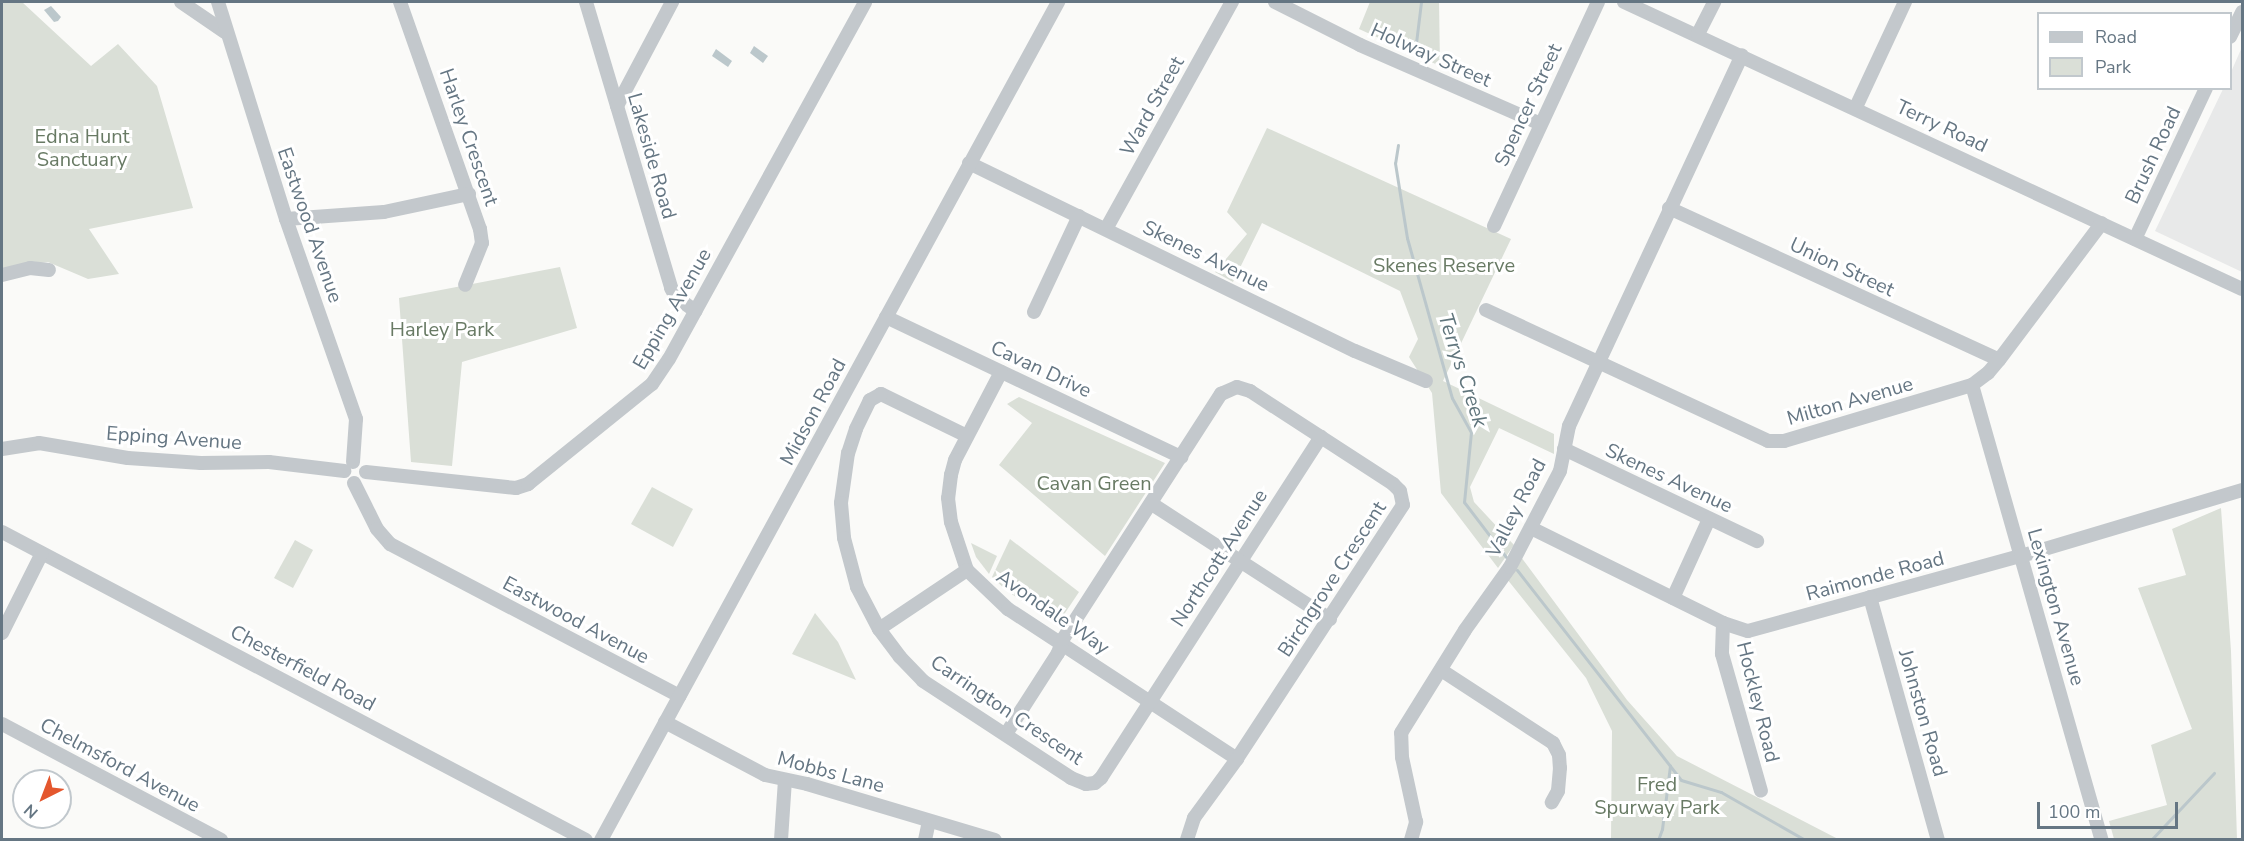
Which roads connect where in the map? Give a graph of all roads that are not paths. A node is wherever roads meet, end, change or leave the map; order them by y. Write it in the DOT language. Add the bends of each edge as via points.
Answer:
graph roads {
  1 [pos="182,2"];
  2 [pos="218,2"];
  3 [pos="400,2"];
  4 [pos="586,2"];
  5 [pos="672,2"];
  6 [pos="865,2"];
  7 [pos="1058,2"];
  8 [pos="1232,2"];
  9 [pos="1275,2"];
  10 [pos="1598,2"];
  11 [pos="1624,2"];
  12 [pos="1714,2"];
  13 [pos="1905,2"];
  14 [pos="2242,12"];
  15 [pos="225,32"];
  16 [pos="2232,33"];
  17 [pos="1698,34"];
  18 [pos="1742,55"];
  19 [pos="636,67"];
  20 [pos="609,77"];
  21 [pos="2205,90"];
  22 [pos="617,106"];
  23 [pos="1856,107"];
  24 [pos="1541,124"];
  25 [pos="969,163"];
  26 [pos="469,194"];
  27 [pos="1669,208"];
  28 [pos="1079,216"];
  29 [pos="286,219"];
  30 [pos="2102,223"];
  31 [pos="1494,226"];
  32 [pos="1106,229"];
  33 [pos="2135,239"];
  34 [pos="49,270"];
  35 [pos="2,275"];
  36 [pos="465,285"];
  37 [pos="2242,289"];
  38 [pos="1486,310"];
  39 [pos="695,311"];
  40 [pos="1034,312"];
  41 [pos="886,317"];
  42 [pos="1999,360"];
  43 [pos="1599,362"];
  44 [pos="1001,372"];
  45 [pos="1426,381"];
  46 [pos="1972,385"];
  47 [pos="967,436"];
  48 [pos="1321,437"];
  49 [pos="2,449"];
  50 [pos="1564,449"];
  51 [pos="1180,457"];
  52 [pos="349,466"];
  53 [pos="366,472"];
  54 [pos="354,483"];
  55 [pos="2242,490"];
  56 [pos="1152,504"];
  57 [pos="1709,519"];
  58 [pos="1531,528"];
  59 [pos="2,532"];
  60 [pos="1757,541"];
  61 [pos="42,553"];
  62 [pos="2022,556"];
  63 [pos="1240,561"];
  64 [pos="967,570"];
  65 [pos="1870,597"];
  66 [pos="1673,598"];
  67 [pos="1330,619"];
  68 [pos="1723,623"];
  69 [pos="879,629"];
  70 [pos="2,633"];
  71 [pos="1061,643"];
  72 [pos="1441,670"];
  73 [pos="679,696"];
  74 [pos="1149,701"];
  75 [pos="665,722"];
  76 [pos="2,724"];
  77 [pos="1006,735"];
  78 [pos="1237,759"];
  79 [pos="785,780"];
  80 [pos="1761,791"];
  81 [pos="1552,802"];
  82 [pos="929,821"];
  83 [pos="221,840"];
  84 [pos="586,840"];
  85 [pos="600,840"];
  86 [pos="781,840"];
  87 [pos="925,840"];
  88 [pos="994,840"];
  89 [pos="1187,840"];
  90 [pos="1411,840"];
  91 [pos="1938,840"];
  92 [pos="2102,840"];
  1 -- 15 [label="street"];
  2 -- 15 [label="street, Eastwood Avenue"];
  3 -- 26 [label="street, Harley Crescent"];
  4 -- 20 [label="street, Lakeside Road"];
  5 -- 19 [label="street"];
  6 -- 39 [label="street, Epping Avenue"];
  7 -- 25 [label="street, Midson Road"];
  8 -- 32 [label="street, Ward Street"];
  9 -- 24 [label="street, Holway Street" via="1360,45"];
  10 -- 24 [label="street, Spencer Street"];
  11 -- 17 [label="street, Terry Road"];
  12 -- 17 [label="street"];
  13 -- 23 [label="street"];
  14 -- 16 [label="street"];
  15 -- 29 [label="street, Eastwood Avenue"];
  17 -- 18 [label="street, Terry Road"];
  18 -- 23 [label="street, Terry Road"];
  18 -- 27 [label="street, Valley Road"];
  19 -- 20 [label="street"];
  19 -- 22 [label="street"];
  20 -- 22 [label="street, Lakeside Road"];
  21 -- 33 [label="street, Brush Road"];
  22 -- 39 [label="street, Lakeside Road" via="671,288 676,297"];
  23 -- 30 [label="street, Terry Road"];
  24 -- 31 [label="street, Spencer Street"];
  25 -- 28 [label="street, Skenes Avenue"];
  25 -- 41 [label="street, Midson Road"];
  26 -- 29 [label="street" via="384,212"];
  26 -- 36 [label="street, Harley Crescent" via="482,243"];
  27 -- 42 [label="street, Union Street"];
  27 -- 43 [label="street, Valley Road"];
  28 -- 32 [label="street, Skenes Avenue"];
  28 -- 40 [label="street"];
  29 -- 52 [label="street, Eastwood Avenue" via="356,419"];
  30 -- 33 [label="street, Terry Road"];
  30 -- 42 [label="street, Milton Avenue"];
  32 -- 45 [label="street, Skenes Avenue" via="1355,351"];
  33 -- 37 [label="street, Terry Road"];
  34 -- 35 [label="street" via="30,268"];
  38 -- 43 [label="street, Milton Avenue"];
  39 -- 53 [label="street, Epping Avenue" via="652,384 528,484 516,488"];
  41 -- 44 [label="street, Cavan Drive"];
  41 -- 73 [label="street, Midson Road"];
  42 -- 46 [label="street, Milton Avenue"];
  43 -- 46 [label="street, Milton Avenue" via="1768,441 1784,441"];
  43 -- 50 [label="street, Valley Road" via="1569,426"];
  44 -- 47 [label="street, Avondale Way"];
  44 -- 51 [label="street, Cavan Drive"];
  46 -- 62 [label="street, Lexington Avenue"];
  47 -- 64 [label="street, Avondale Way" via="955,460 948,498 954,539"];
  47 -- 69 [label="street, Carrington Crescent" via="881,394 870,400 856,429 848,453 841,503 844,538 857,587"];
  48 -- 51 [label="street, Birchgrove Crescent" via="1262,398 1237,387 1221,394"];
  48 -- 63 [label="street, Northcott Avenue"];
  48 -- 67 [label="street, Birchgrove Crescent" via="1394,484 1403,505"];
  49 -- 52 [label="street, Epping Avenue" via="39,443 129,458"];
  50 -- 57 [label="street, Skenes Avenue"];
  50 -- 58 [label="street, Valley Road" via="1560,471"];
  51 -- 56 [label="street, Birchgrove Crescent"];
  52 -- 53 [label="street" via="362,464"];
  52 -- 54 [label="street" via="346,477"];
  53 -- 54 [label="street" via="363,479"];
  54 -- 73 [label="street, Eastwood Avenue" via="377,529 390,544"];
  55 -- 62 [label="street, Raimonde Road"];
  56 -- 63 [label="street"];
  56 -- 71 [label="street, Birchgrove Crescent"];
  57 -- 60 [label="street, Skenes Avenue"];
  57 -- 66 [label="street"];
  58 -- 66 [label="street, Raimonde Road"];
  58 -- 72 [label="street, Valley Road" via="1510,567"];
  59 -- 61 [label="street, Chesterfield Road"];
  61 -- 70 [label="street"];
  61 -- 84 [label="street, Chesterfield Road"];
  62 -- 65 [label="street, Raimonde Road"];
  62 -- 92 [label="street, Lexington Avenue"];
  63 -- 67 [label="street"];
  63 -- 74 [label="street, Northcott Avenue"];
  64 -- 69 [label="street"];
  64 -- 71 [label="street, Avondale Way" via="1008,609"];
  65 -- 68 [label="street, Raimonde Road" via="1748,631"];
  65 -- 91 [label="street, Johnston Road"];
  66 -- 68 [label="street, Raimonde Road"];
  67 -- 78 [label="street, Birchgrove Crescent"];
  68 -- 80 [label="street, Hockley Road" via="1722,654"];
  69 -- 77 [label="street, Carrington Crescent" via="923,681"];
  71 -- 74 [label="street, Avondale Way"];
  71 -- 77 [label="street, Birchgrove Crescent"];
  72 -- 81 [label="street" via="1553,742 1560,768 1558,791"];
  72 -- 90 [label="street, Valley Road" via="1401,733 1402,757 1416,822"];
  73 -- 75 [label="street, Midson Road"];
  74 -- 77 [label="street, Carrington Crescent" via="1095,783 1071,778"];
  74 -- 78 [label="street, Avondale Way"];
  75 -- 79 [label="street, Mobbs Lane" via="749,768"];
  75 -- 85 [label="street, Midson Road"];
  76 -- 83 [label="street, Chelmsford Avenue"];
  78 -- 89 [label="street, Birchgrove Crescent" via="1194,818"];
  79 -- 82 [label="street, Mobbs Lane"];
  79 -- 86 [label="street"];
  82 -- 87 [label="street"];
  82 -- 88 [label="street, Mobbs Lane"];
}
